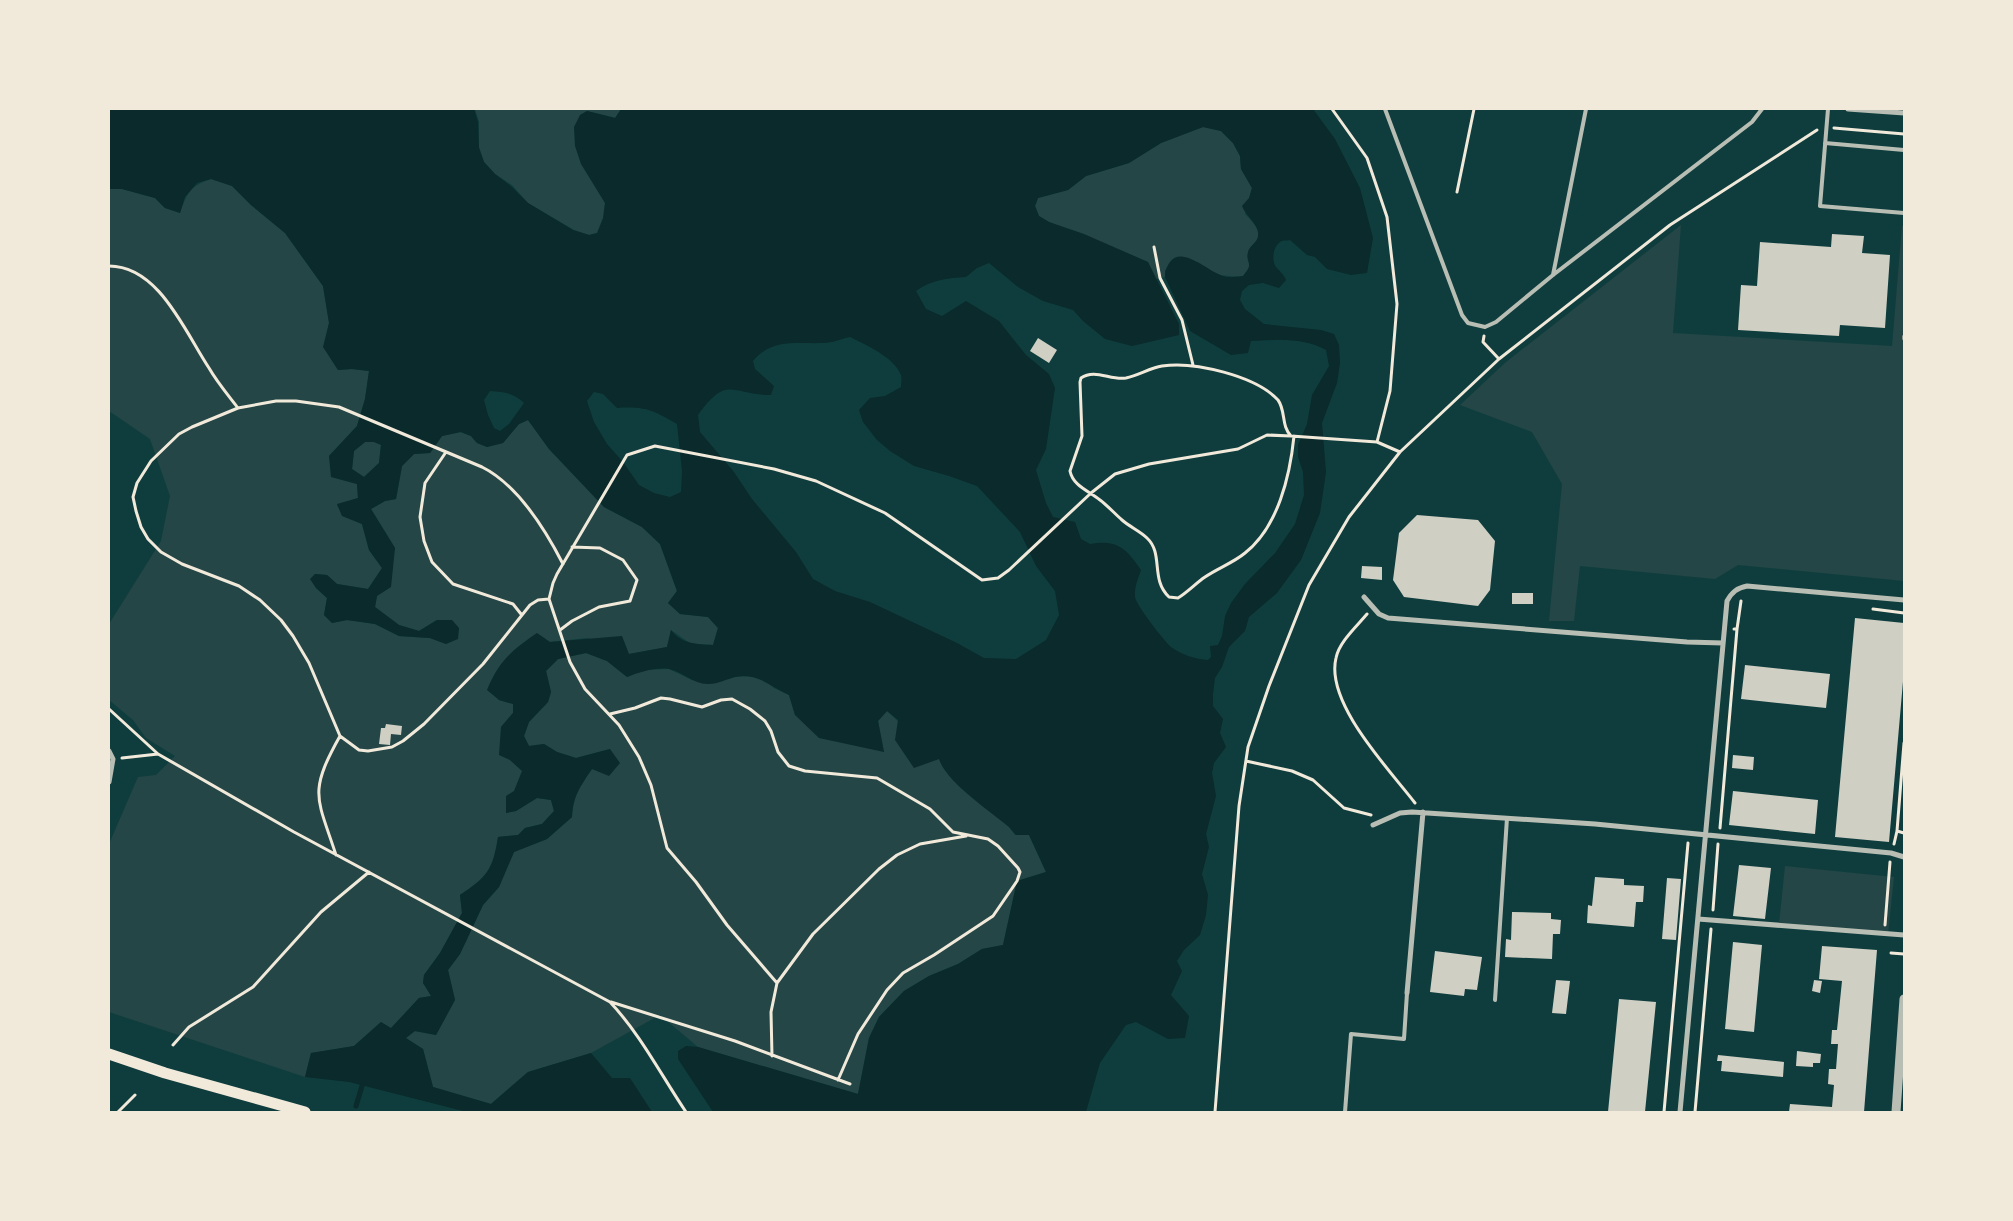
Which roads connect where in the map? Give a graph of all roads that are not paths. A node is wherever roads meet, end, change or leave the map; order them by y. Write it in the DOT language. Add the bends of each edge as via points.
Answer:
graph roads {
  1 [pos="1385,109"];
  2 [pos="1586,109"];
  3 [pos="1762,109"];
  4 [pos="1828,109"];
  5 [pos="1848,109"];
  6 [pos="1904,113"];
  7 [pos="1825,143"];
  8 [pos="1904,150"];
  9 [pos="1904,213"];
  10 [pos="1553,274"];
  11 [pos="1364,597"];
  12 [pos="1904,600"];
  13 [pos="1724,643"];
  14 [pos="109,751"];
  15 [pos="109,782"];
  16 [pos="1423,812"];
  17 [pos="1507,818"];
  18 [pos="1373,825"];
  19 [pos="1707,835"];
  20 [pos="1904,857"];
  21 [pos="1698,918"];
  22 [pos="1904,935"];
  23 [pos="1407,993"];
  24 [pos="1904,999"];
  25 [pos="1495,1000"];
  26 [pos="109,1054"];
  27 [pos="305,1112"];
  28 [pos="1345,1112"];
  29 [pos="1680,1112"];
  30 [pos="1896,1112"];
  1 -- 10 [label="lane" via="1462,315 1468,323 1485,327 1496,322"];
  2 -- 10 [label="lane"];
  3 -- 10 [label="lane" via="1752,122"];
  4 -- 7 [label="lane"];
  5 -- 6 [label="street"];
  7 -- 8 [label="lane"];
  7 -- 9 [label="lane" via="1820,206"];
  11 -- 13 [label="street" via="1372,608 1388,618"];
  12 -- 13 [label="street" via="1747,586 1739,588 1728,601"];
  13 -- 19 [label="street"];
  14 -- 15 [label="street" via="113,759"];
  16 -- 17 [label="street"];
  16 -- 18 [label="street" via="1400,813"];
  16 -- 23 [label="street"];
  17 -- 19 [label="street"];
  17 -- 25 [label="lane"];
  19 -- 20 [label="street" via="1891,852"];
  19 -- 21 [label="street"];
  21 -- 22 [label="street"];
  21 -- 29 [label="street"];
  23 -- 28 [label="lane" via="1404,1039 1351,1034"];
  24 -- 30 [label="street"];
  26 -- 27 [label="highway"];
}
